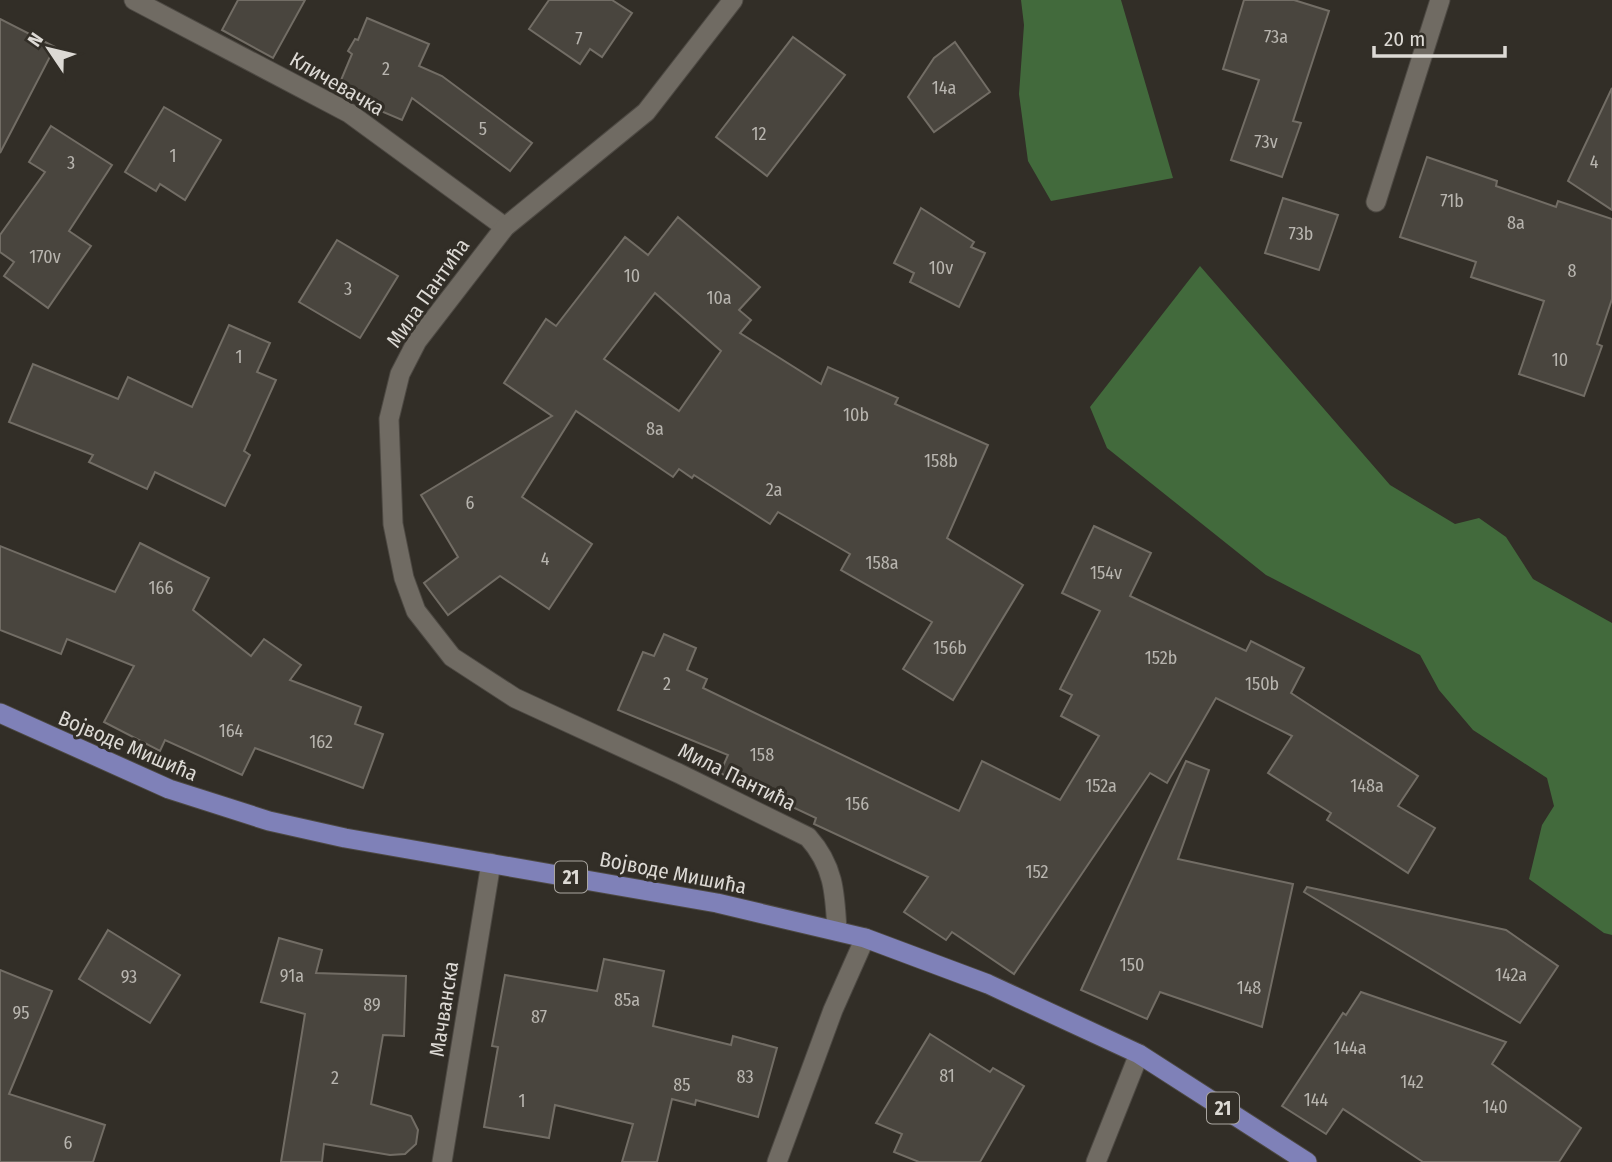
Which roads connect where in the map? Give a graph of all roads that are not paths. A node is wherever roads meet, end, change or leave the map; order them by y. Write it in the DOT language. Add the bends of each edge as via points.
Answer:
graph roads {
  1 [pos="134,0"];
  2 [pos="733,0"];
  3 [pos="1440,0"];
  4 [pos="1376,202"];
  5 [pos="505,227"];
  6 [pos="0,713"];
  7 [pos="491,863"];
  8 [pos="836,931"];
  9 [pos="866,938"];
  10 [pos="1139,1054"];
  11 [pos="442,1162"];
  12 [pos="776,1162"];
  13 [pos="1096,1162"];
  14 [pos="1307,1162"];
  1 -- 5 [label="street, Кличевачка" via="349,113"];
  2 -- 5 [label="street, Мила Пантића" via="646,111"];
  3 -- 4 [label="street"];
  5 -- 8 [label="street, Мила Пантића" via="417,341 400,374 388,419 393,524 416,611 452,657 514,698 808,837 824,855 830,873"];
  6 -- 7 [label="main road, Војводе Мишића / 21" via="111,765 212,805 345,838"];
  7 -- 8 [label="main road, Војводе Мишића / 21" via="717,903"];
  7 -- 11 [label="street, Мачванска"];
  8 -- 9 [label="main road, Војводе Мишића / 21"];
  9 -- 10 [label="main road, Војводе Мишића / 21" via="988,984"];
  9 -- 12 [label="street" via="833,1010"];
  10 -- 13 [label="street"];
  10 -- 14 [label="main road, Војводе Мишића / 21"];
}
